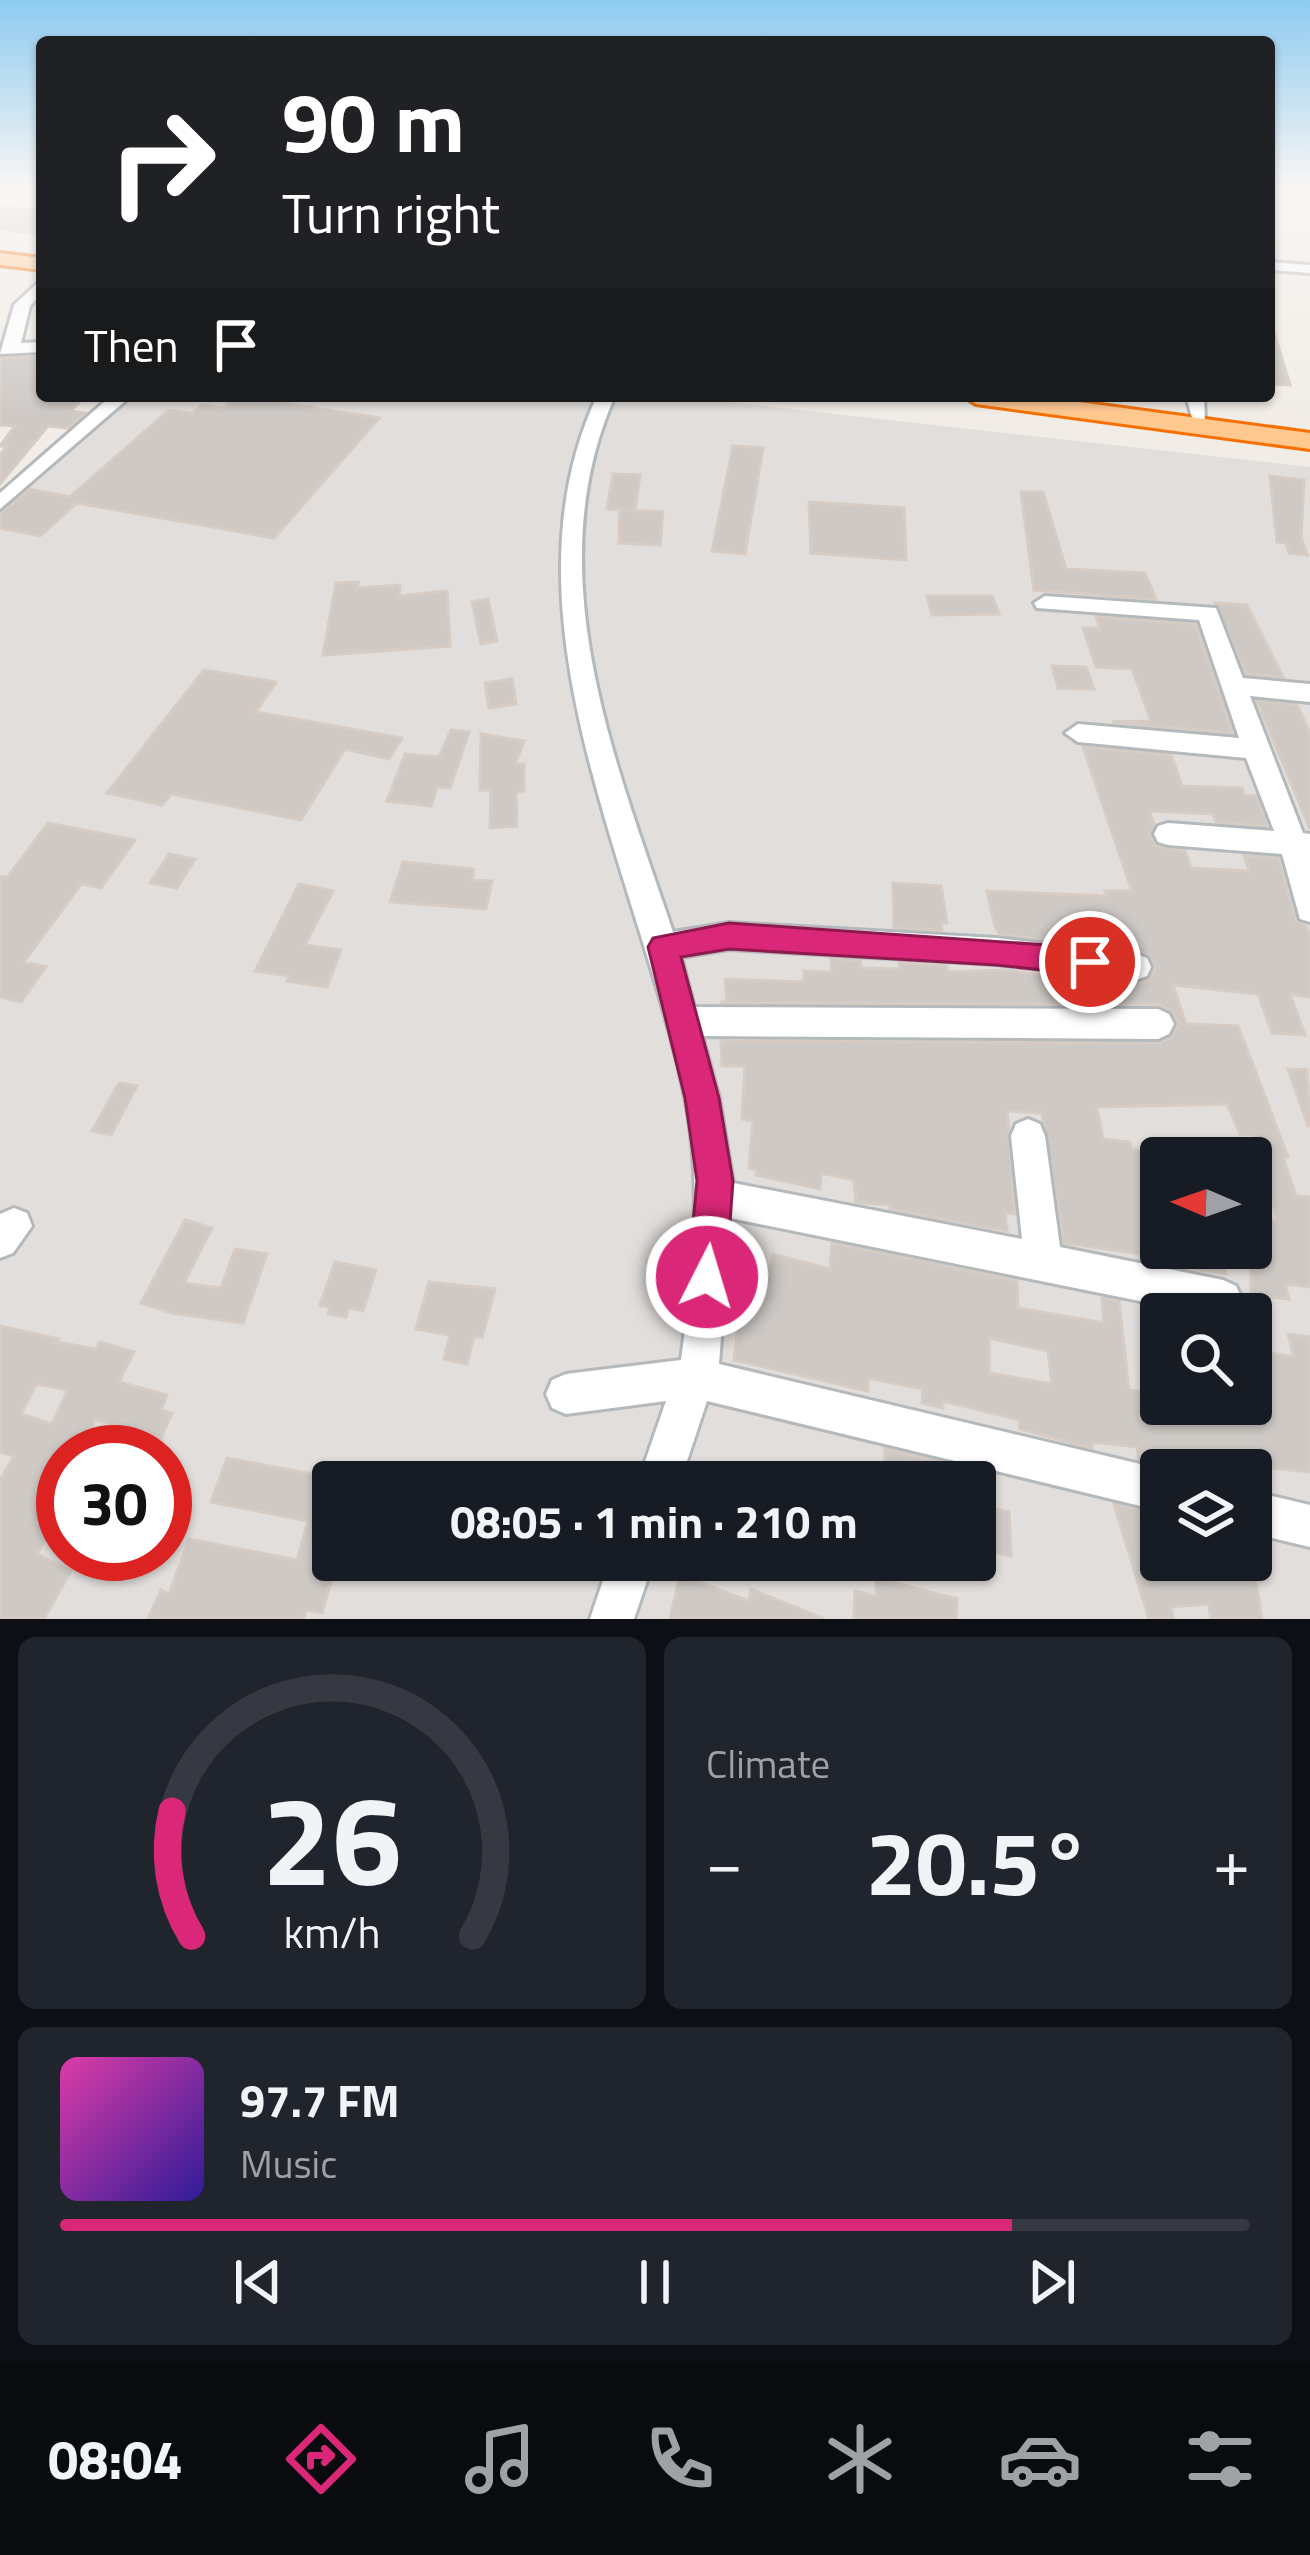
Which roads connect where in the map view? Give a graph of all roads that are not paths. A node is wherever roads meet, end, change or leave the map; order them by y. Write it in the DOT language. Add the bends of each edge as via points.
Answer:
graph roads {
  1 [pos="1275,266"];
  2 [pos="1310,269"];
  3 [pos="36,290"];
  4 [pos="36,347"];
  5 [pos="5,349"];
  6 [pos="115,402"];
  7 [pos="603,402"];
  8 [pos="1021,402"];
  9 [pos="1138,402"];
  10 [pos="1197,406"];
  11 [pos="1310,430"];
  12 [pos="1310,441"];
  13 [pos="28,478"];
  14 [pos="0,480"];
  15 [pos="0,503"];
  16 [pos="1045,603"];
  17 [pos="1234,686"];
  18 [pos="1310,693"];
  19 [pos="1078,733"];
  20 [pos="1256,749"];
  21 [pos="1168,834"];
  22 [pos="1302,844"];
  23 [pos="1310,910"];
  24 [pos="663,947"];
  25 [pos="1136,967"];
  26 [pos="683,1021"];
  27 [pos="1158,1024"];
  28 [pos="1028,1136"];
  29 [pos="714,1197"];
  30 [pos="1043,1262"];
  31 [pos="1194,1293"];
  32 [pos="694,1378"];
  33 [pos="566,1394"];
  34 [pos="665,1461"];
  35 [pos="1140,1485"];
  36 [pos="1272,1517"];
  37 [pos="1310,1526"];
  38 [pos="625,1581"];
  39 [pos="612,1619"];
  1 -- 2 [label="street"];
  3 -- 5 [label="street"];
  4 -- 5 [label="street"];
  6 -- 13 [label="street"];
  7 -- 24 [label="street" via="574,519 572,620 589,719"];
  8 -- 12 [label="highway"];
  9 -- 10 [label="highway"];
  10 -- 11 [label="highway"];
  13 -- 14 [label="street"];
  13 -- 15 [label="street"];
  16 -- 17 [label="street" via="1208,613"];
  17 -- 18 [label="street"];
  17 -- 20 [label="street"];
  19 -- 20 [label="street"];
  20 -- 22 [label="street"];
  21 -- 22 [label="street"];
  22 -- 23 [label="street"];
  24 -- 25 [label="street" via="729,936"];
  24 -- 26 [label="street"];
  26 -- 27 [label="street"];
  26 -- 29 [label="street"];
  28 -- 30 [label="street"];
  29 -- 30 [label="street"];
  29 -- 32 [label="street"];
  30 -- 31 [label="street"];
  32 -- 33 [label="street"];
  32 -- 34 [label="street"];
  32 -- 35 [label="street"];
  36 -- 37 [label="street"];
  38 -- 39 [label="street"];
}
